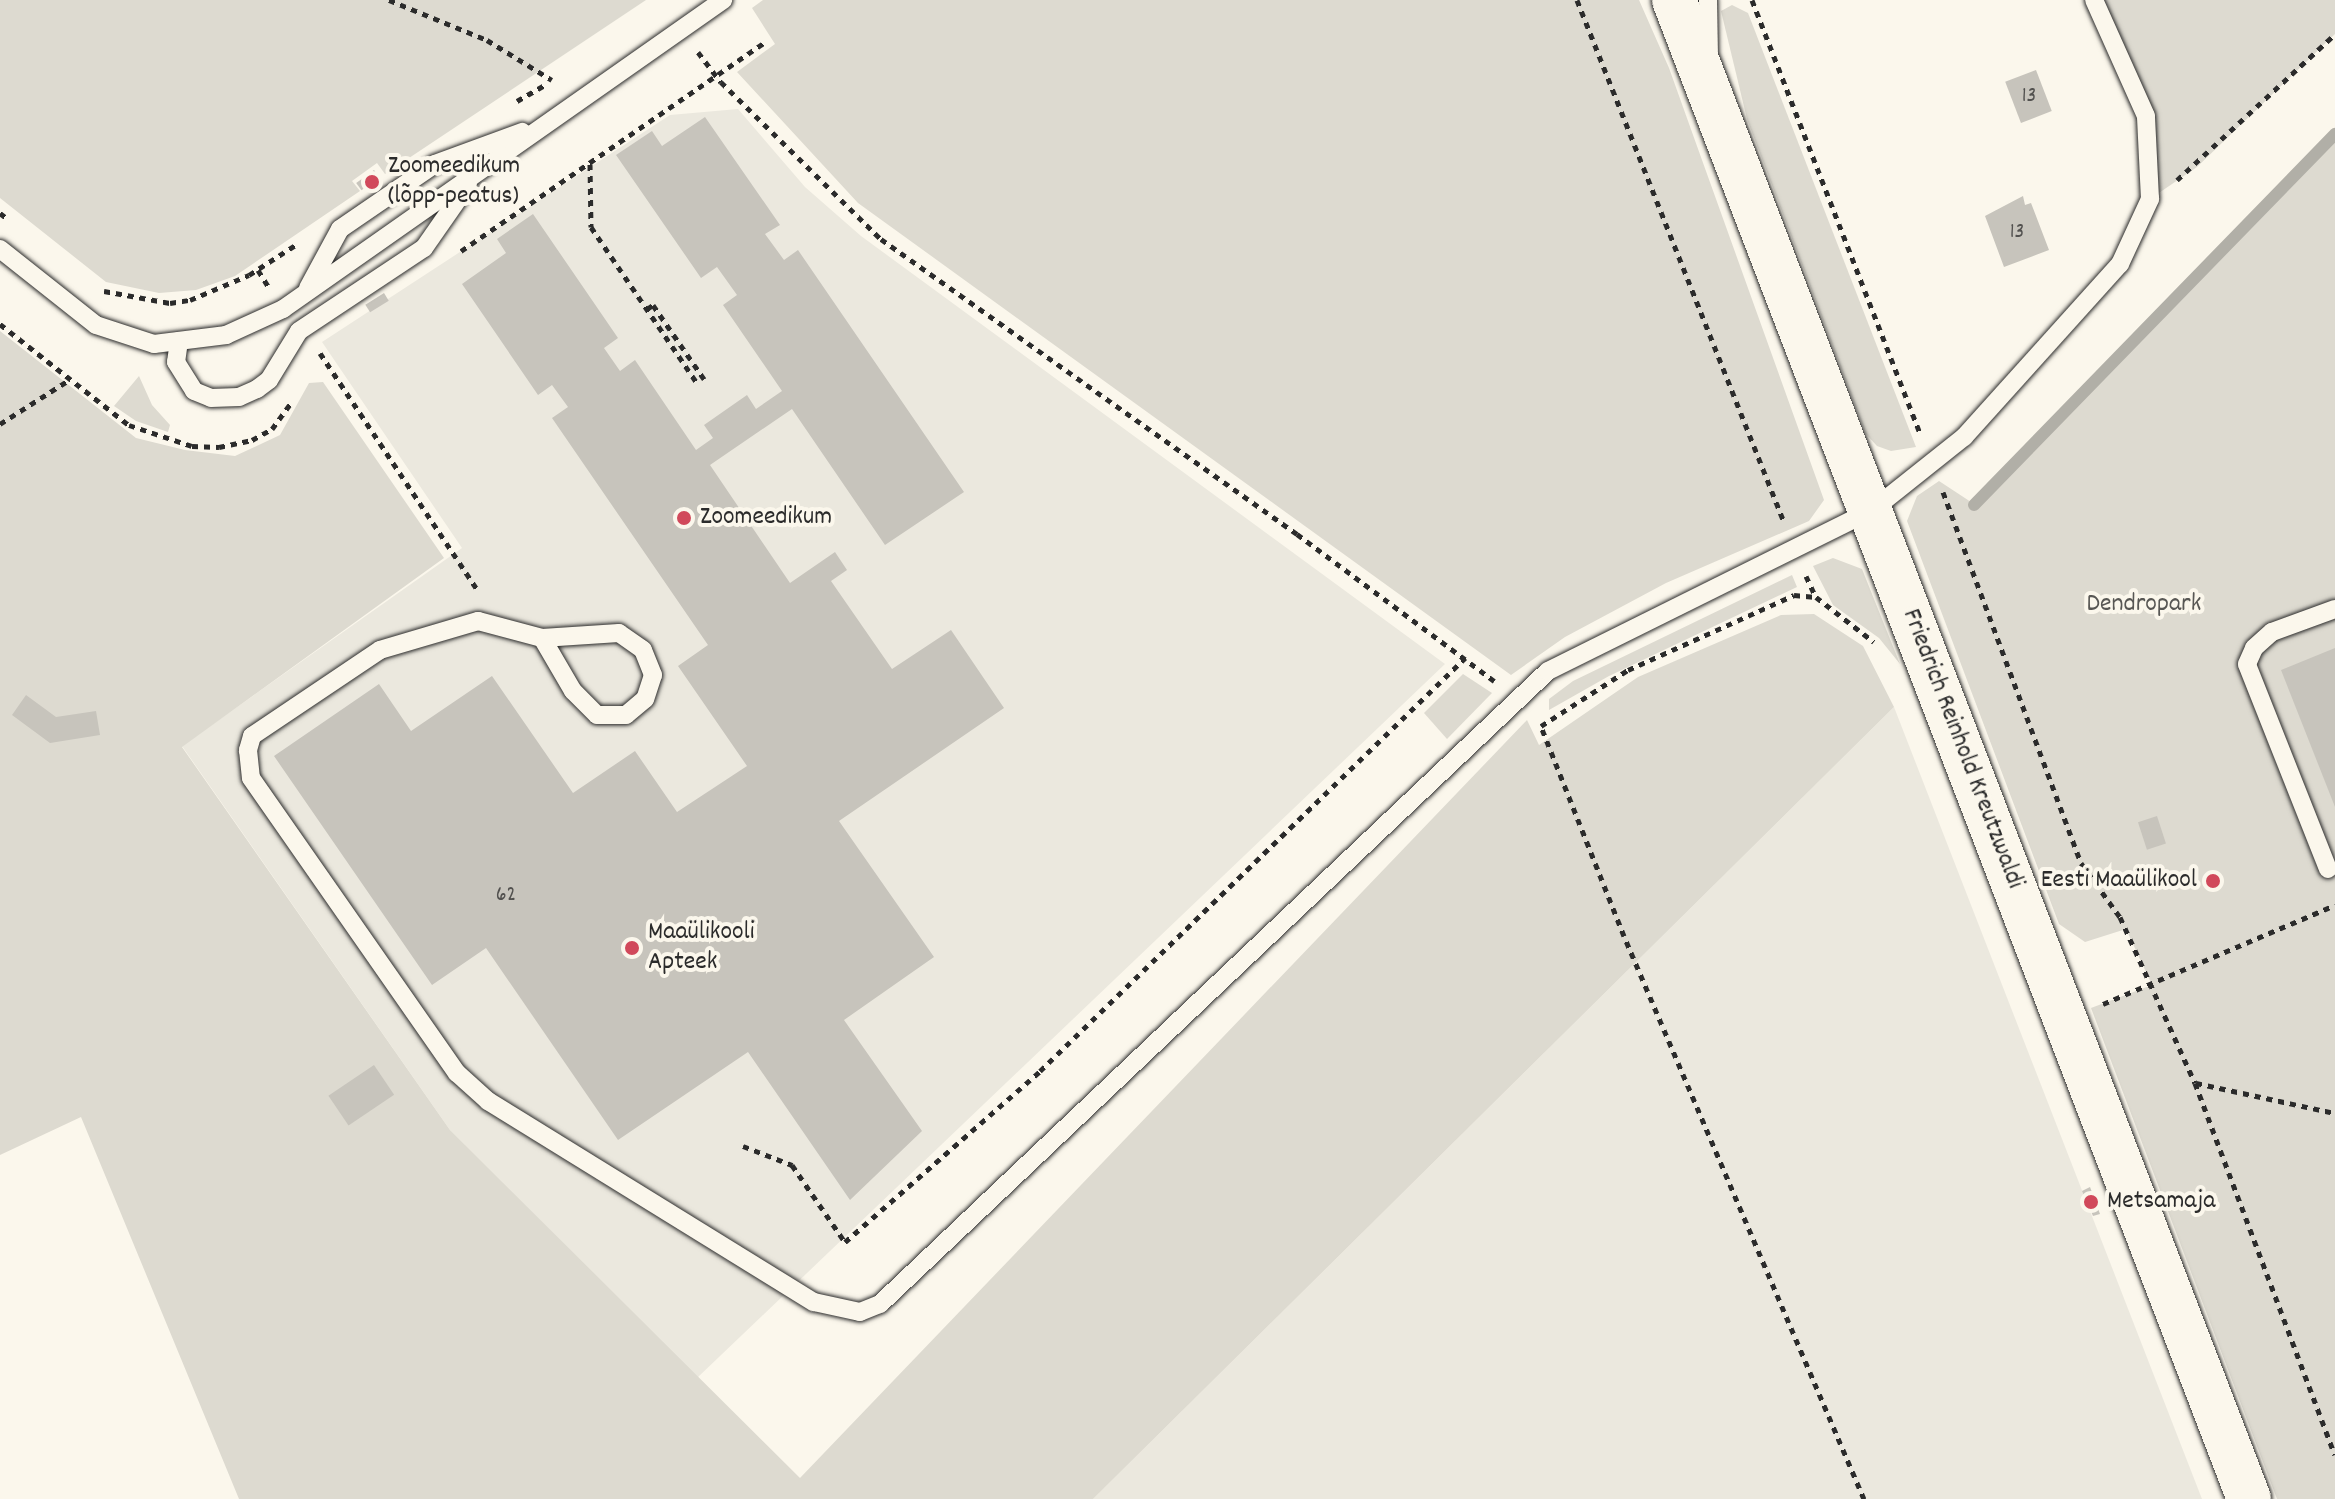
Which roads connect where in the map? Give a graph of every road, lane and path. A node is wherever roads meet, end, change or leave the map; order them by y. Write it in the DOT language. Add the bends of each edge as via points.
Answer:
graph roads {
  1 [pos="389,0"];
  2 [pos="723,0"];
  3 [pos="1577,0"];
  4 [pos="1674,0"];
  5 [pos="1708,0"];
  6 [pos="1752,0"];
  7 [pos="2094,0"];
  8 [pos="681,29"];
  9 [pos="2335,34"];
  10 [pos="565,72"];
  11 [pos="552,80"];
  12 [pos="1708,87"];
  13 [pos="514,103"];
  14 [pos="547,122"];
  15 [pos="590,163"];
  16 [pos="476,172"];
  17 [pos="2150,199"];
  18 [pos="0,213"];
  19 [pos="12,223"];
  20 [pos="304,239"];
  21 [pos="0,249"];
  22 [pos="258,270"];
  23 [pos="97,287"];
  24 [pos="307,291"];
  25 [pos="283,309"];
  26 [pos="647,309"];
  27 [pos="299,331"];
  28 [pos="179,341"];
  29 [pos="704,379"];
  30 [pos="69,380"];
  31 [pos="697,383"];
  32 [pos="0,424"];
  33 [pos="1932,462"];
  34 [pos="1871,511"];
  35 [pos="1796,553"];
  36 [pos="1794,595"];
  37 [pos="1816,597"];
  38 [pos="2335,609"];
  39 [pos="499,627"];
  40 [pos="542,638"];
  41 [pos="1465,658"];
  42 [pos="1516,699"];
  43 [pos="1541,726"];
  44 [pos="2328,869"];
  45 [pos="2195,1083"];
  46 [pos="2335,1113"];
  47 [pos="743,1146"];
  48 [pos="2335,1455"];
  49 [pos="1864,1499"];
  50 [pos="2249,1499"];
  1 -- 11 [label="path" via="487,40"];
  2 -- 8 [label="lane"];
  3 -- 35 [label="path"];
  4 -- 12 [label="main road, Friedrich Reinhold Kreutzwaldi"];
  5 -- 12 [label="lane"];
  6 -- 33 [label="path"];
  7 -- 17 [label="lane" via="2146,116"];
  8 -- 14 [label="lane"];
  8 -- 41 [label="path" via="721,82 881,239"];
  9 -- 17 [label="path" via="2197,167"];
  10 -- 11 [label="path"];
  11 -- 13 [label="path"];
  12 -- 34 [label="main road, Friedrich Reinhold Kreutzwaldi"];
  14 -- 16 [label="lane"];
  14 -- 24 [label="lane" via="435,164 340,229"];
  15 -- 26 [label="path" via="591,227"];
  16 -- 24 [label="lane"];
  16 -- 27 [label="lane" via="424,248"];
  17 -- 33 [label="lane" via="2120,264 1964,437"];
  18 -- 19 [label="path"];
  20 -- 22 [label="path"];
  21 -- 28 [label="lane" via="96,325 154,344"];
  22 -- 23 [label="path" via="212,293 170,303"];
  22 -- 25 [label="path"];
  24 -- 25 [label="lane"];
  25 -- 28 [label="lane" via="226,335"];
  26 -- 29 [label="path" via="653,305"];
  26 -- 31 [label="path"];
  27 -- 28 [label="lane" via="269,380 239,397 211,398 194,391 176,362"];
  27 -- 39 [label="path" via="319,350"];
  30 -- 32 [label="path"];
  33 -- 34 [label="lane"];
  33 -- 45 [label="path" via="2081,863 2120,917"];
  34 -- 35 [label="lane"];
  34 -- 50 [label="main road, Friedrich Reinhold Kreutzwaldi"];
  35 -- 37 [label="path"];
  35 -- 42 [label="lane" via="1548,671"];
  36 -- 43 [label="path" via="1628,670"];
  38 -- 44 [label="lane" via="2272,632 2254,648 2247,664"];
  39 -- 40 [label="lane"];
  39 -- 42 [label="lane" via="478,621 380,650 252,736 251,778 457,1073 488,1101 814,1302 860,1312 880,1304"];
  40 -- 40 [label="lane" via="573,691 597,715 626,715 645,699 653,675 643,650 619,633"];
  41 -- 42 [label="path"];
  41 -- 47 [label="path" via="1040,1071 845,1242 792,1165"];
  42 -- 43 [label="path"];
  43 -- 49 [label="path" via="1624,936"];
  45 -- 46 [label="path"];
  45 -- 48 [label="path"];
}
